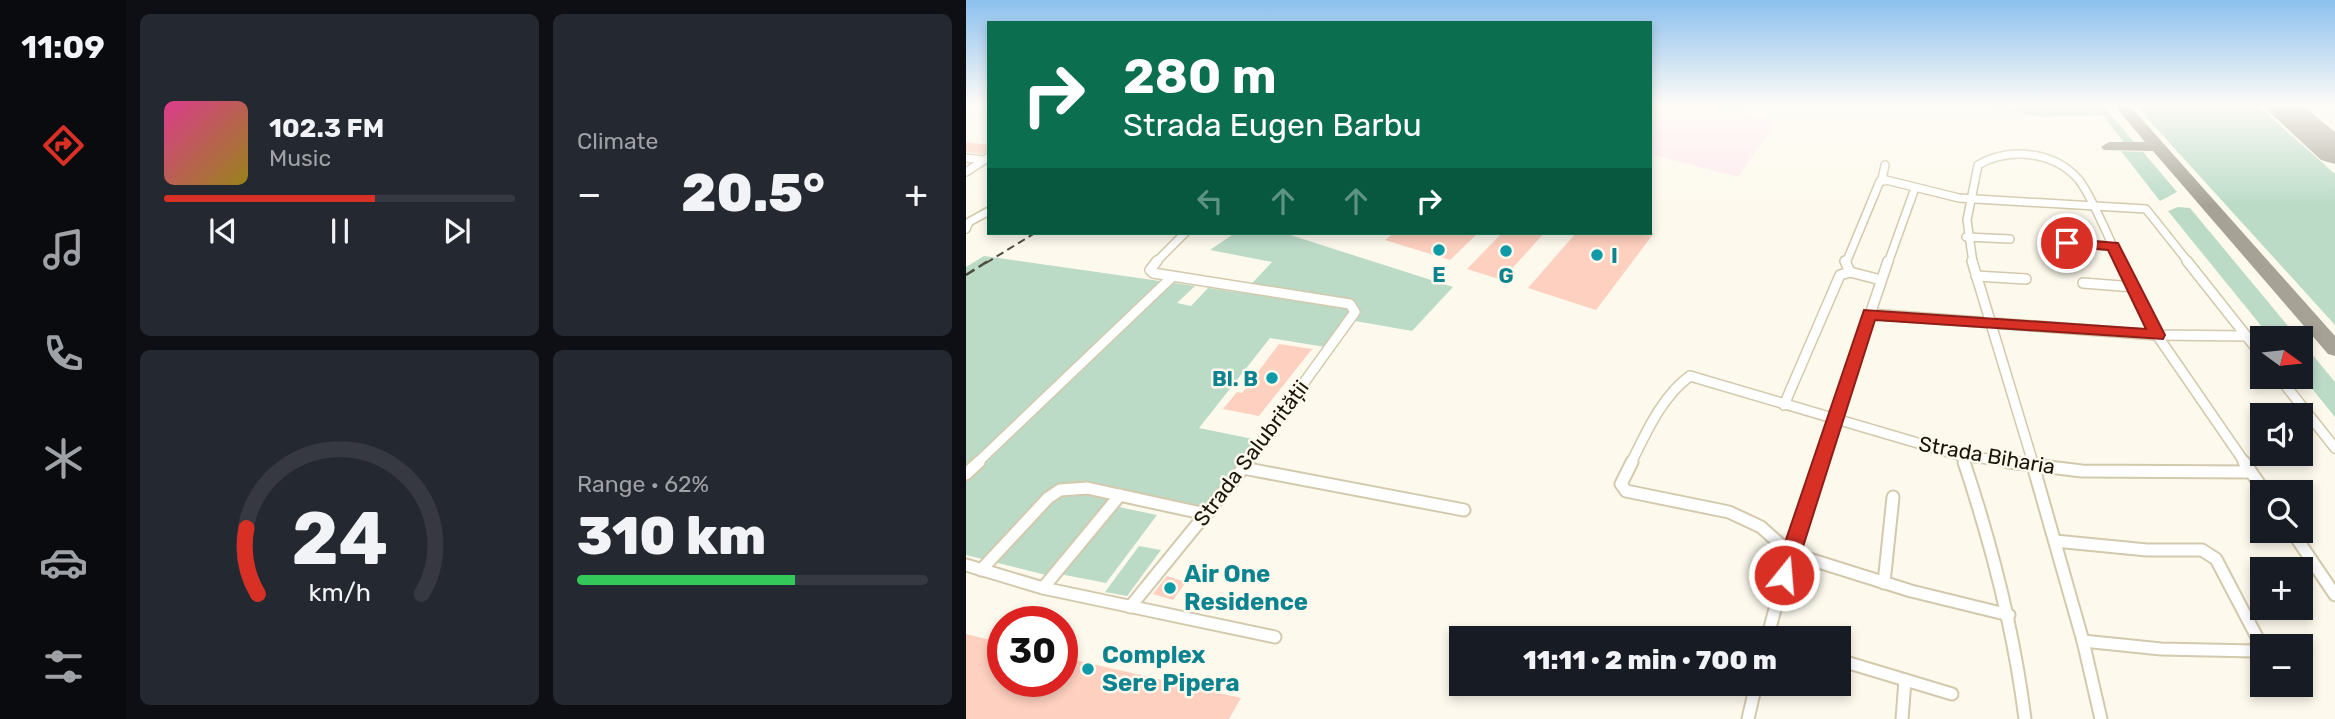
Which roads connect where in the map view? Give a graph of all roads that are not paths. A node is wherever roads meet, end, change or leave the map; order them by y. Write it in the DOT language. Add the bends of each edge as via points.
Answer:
graph roads {
  1 [pos="966,158"];
  2 [pos="986,158"];
  3 [pos="1885,165"];
  4 [pos="966,172"];
  5 [pos="1885,181"];
  6 [pos="1915,188"];
  7 [pos="1969,198"];
  8 [pos="2093,206"];
  9 [pos="987,212"];
  10 [pos="966,229"];
  11 [pos="1182,235"];
  12 [pos="1966,237"];
  13 [pos="2010,239"];
  14 [pos="2067,243"];
  15 [pos="2113,246"];
  16 [pos="1850,271"];
  17 [pos="1172,276"];
  18 [pos="1976,276"];
  19 [pos="2026,279"];
  20 [pos="1881,280"];
  21 [pos="2083,283"];
  22 [pos="2134,287"];
  23 [pos="1869,314"];
  24 [pos="1992,324"];
  25 [pos="2157,335"];
  26 [pos="2246,336"];
  27 [pos="2250,341"];
  28 [pos="2288,389"];
  29 [pos="1784,405"];
  30 [pos="1835,420"];
  31 [pos="2335,448"];
  32 [pos="1962,456"];
  33 [pos="2034,467"];
  34 [pos="1243,468"];
  35 [pos="2251,472"];
  36 [pos="966,474"];
  37 [pos="2257,480"];
  38 [pos="1120,495"];
  39 [pos="1893,497"];
  40 [pos="1464,510"];
  41 [pos="1206,514"];
  42 [pos="2055,541"];
  43 [pos="2300,543"];
  44 [pos="1790,553"];
  45 [pos="966,565"];
  46 [pos="981,570"];
  47 [pos="1884,583"];
  48 [pos="1043,588"];
  49 [pos="2335,595"];
  50 [pos="1130,607"];
  51 [pos="2009,615"];
  52 [pos="1770,626"];
  53 [pos="1275,637"];
  54 [pos="2083,641"];
  55 [pos="1851,664"];
  56 [pos="1905,680"];
  57 [pos="1952,694"];
  58 [pos="1753,696"];
  59 [pos="1748,719"];
  60 [pos="1902,719"];
  61 [pos="2025,719"];
  62 [pos="2101,719"];
  1 -- 2 [label="street"];
  2 -- 4 [label="street"];
  3 -- 5 [label="street" via="1881,178"];
  5 -- 6 [label="street"];
  5 -- 16 [label="street" via="1880,181 1845,262"];
  6 -- 7 [label="street"];
  6 -- 20 [label="street"];
  7 -- 8 [label="street"];
  7 -- 8 [label="street" via="1978,165 1992,157 2017,154 2065,168 2080,181"];
  7 -- 12 [label="street"];
  8 -- 15 [label="street"];
  8 -- 26 [label="street" via="2146,209"];
  9 -- 10 [label="street"];
  11 -- 17 [label="street" via="1150,270"];
  12 -- 13 [label="street"];
  12 -- 18 [label="street"];
  14 -- 15 [label="street"];
  15 -- 22 [label="street"];
  16 -- 20 [label="street"];
  16 -- 29 [label="street" via="1840,275"];
  17 -- 34 [label="street, Strada Salubrității" via="1350,304 1355,312"];
  17 -- 36 [label="street"];
  18 -- 19 [label="street"];
  18 -- 24 [label="street"];
  20 -- 23 [label="street"];
  21 -- 22 [label="street"];
  22 -- 25 [label="street"];
  23 -- 24 [label="street"];
  23 -- 30 [label="street"];
  24 -- 25 [label="street"];
  24 -- 33 [label="street"];
  25 -- 26 [label="street"];
  25 -- 35 [label="street"];
  26 -- 27 [label="street"];
  28 -- 31 [label="street"];
  29 -- 30 [label="street, Strada Biharia"];
  29 -- 44 [label="street, Strada Biharia" via="1690,376 1679,382 1621,484 1626,491 1748,518"];
  30 -- 32 [label="street, Strada Biharia"];
  30 -- 44 [label="street"];
  32 -- 33 [label="street, Strada Biharia"];
  32 -- 51 [label="street"];
  33 -- 35 [label="street, Strada Biharia"];
  33 -- 42 [label="street"];
  34 -- 40 [label="street"];
  34 -- 41 [label="street, Strada Salubrității"];
  35 -- 37 [label="street"];
  38 -- 41 [label="street"];
  38 -- 46 [label="street" via="1087,488 1060,490"];
  38 -- 48 [label="street"];
  39 -- 47 [label="street"];
  41 -- 50 [label="street, Strada Salubrității"];
  42 -- 54 [label="street"];
  42 -- 54 [label="street" via="2208,551 2259,641 2254,651"];
  43 -- 49 [label="street"];
  44 -- 47 [label="street"];
  44 -- 52 [label="street"];
  45 -- 46 [label="street"];
  46 -- 48 [label="street"];
  47 -- 51 [label="street"];
  48 -- 50 [label="street"];
  50 -- 53 [label="street"];
  51 -- 61 [label="street"];
  54 -- 62 [label="street"];
  55 -- 56 [label="street"];
  56 -- 57 [label="street"];
  56 -- 60 [label="street"];
  58 -- 59 [label="street"];
}
